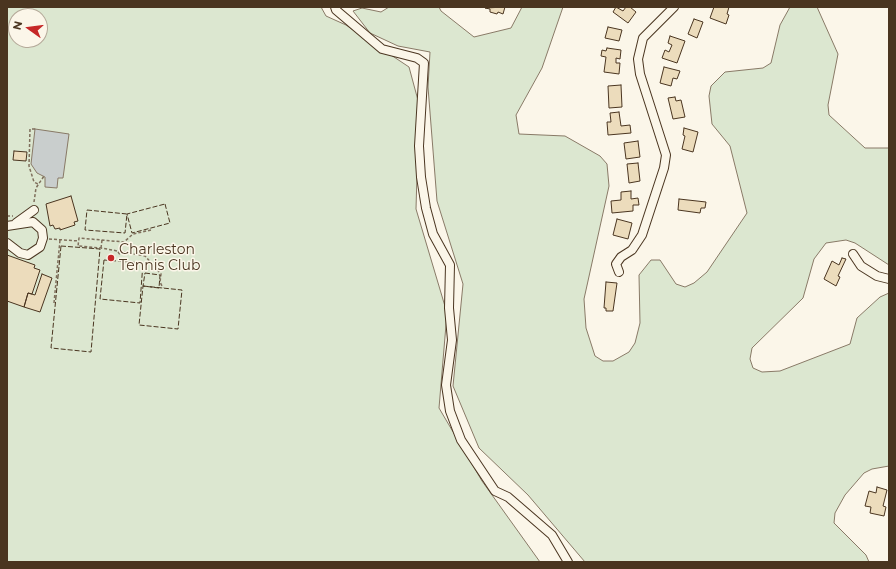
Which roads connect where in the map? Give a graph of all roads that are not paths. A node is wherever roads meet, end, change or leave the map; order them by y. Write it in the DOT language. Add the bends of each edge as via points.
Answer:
graph roads {
  1 [pos="335,7"];
  2 [pos="674,7"];
  3 [pos="34,210"];
  4 [pos="16,224"];
  5 [pos="7,226"];
  6 [pos="7,243"];
  7 [pos="853,254"];
  8 [pos="619,272"];
  9 [pos="889,279"];
  10 [pos="568,562"];
  1 -- 10 [label="street" via="382,49 417,58 424,63 419,146 421,177 433,234 450,266 449,308 452,340 446,385 450,411 461,440 495,491 508,497 552,535"];
  2 -- 8 [label="street" via="643,38 638,59 640,74 666,155 642,235 632,250 616,264"];
  3 -- 4 [label="street"];
  4 -- 5 [label="street"];
  4 -- 6 [label="street" via="37,224 42,230 40,247 28,255 20,254"];
  7 -- 9 [label="street" via="861,266 876,276"];
}
